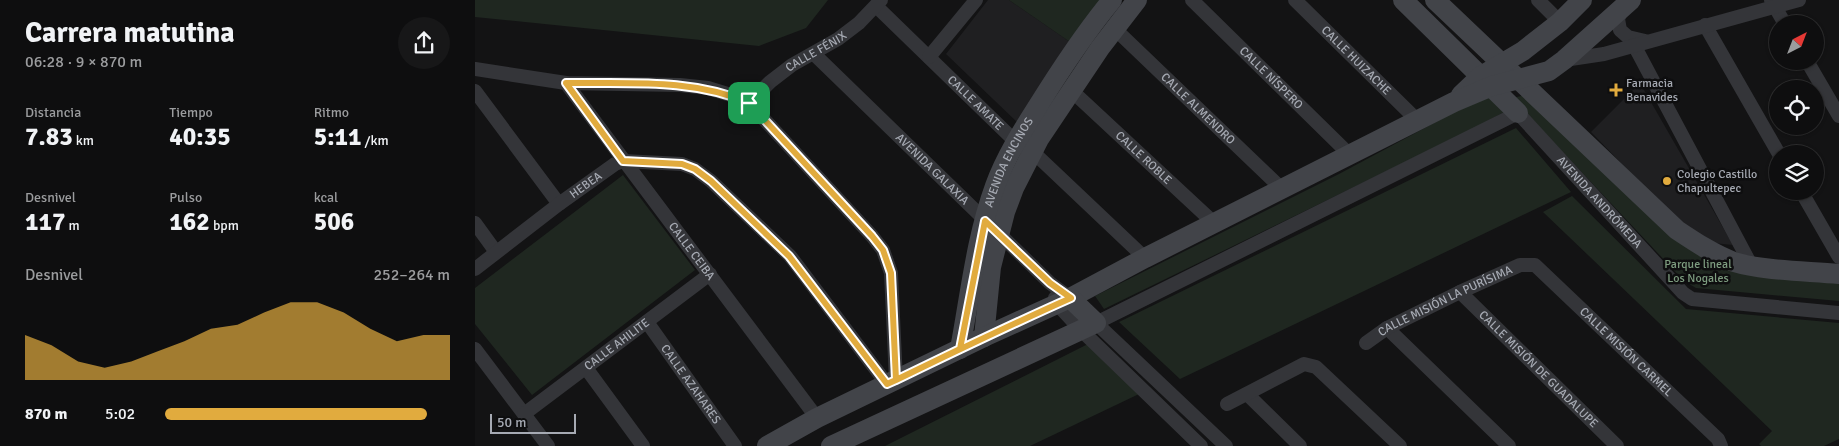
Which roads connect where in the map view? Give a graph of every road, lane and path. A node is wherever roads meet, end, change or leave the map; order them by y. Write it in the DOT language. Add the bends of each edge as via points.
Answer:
graph roads {
  1 [pos="976,0"];
  2 [pos="1112,0"];
  3 [pos="1137,0"];
  4 [pos="1192,0"];
  5 [pos="1295,0"];
  6 [pos="1403,0"];
  7 [pos="1435,0"];
  8 [pos="1538,0"];
  9 [pos="1582,0"];
  10 [pos="1799,0"];
  11 [pos="878,3"];
  12 [pos="1773,3"];
  13 [pos="1627,4"];
  14 [pos="1780,15"];
  15 [pos="1560,22"];
  16 [pos="1705,25"];
  17 [pos="1115,29"];
  18 [pos="1640,43"];
  19 [pos="814,54"];
  20 [pos="929,57"];
  21 [pos="1500,64"];
  22 [pos="1557,66"];
  23 [pos="475,69"];
  24 [pos="1812,70"];
  25 [pos="1519,80"];
  26 [pos="1487,81"];
  27 [pos="566,83"];
  28 [pos="475,91"];
  29 [pos="1072,91"];
  30 [pos="749,103"];
  31 [pos="1546,106"];
  32 [pos="1518,113"];
  33 [pos="1839,116"];
  34 [pos="1418,121"];
  35 [pos="1774,145"];
  36 [pos="1024,147"];
  37 [pos="1351,156"];
  38 [pos="623,161"];
  39 [pos="1282,189"];
  40 [pos="1806,200"];
  41 [pos="559,204"];
  42 [pos="475,223"];
  43 [pos="1214,223"];
  44 [pos="992,227"];
  45 [pos="496,252"];
  46 [pos="1839,257"];
  47 [pos="1145,258"];
  48 [pos="1527,263"];
  49 [pos="1751,265"];
  50 [pos="475,269"];
  51 [pos="710,274"];
  52 [pos="1839,274"];
  53 [pos="1460,292"];
  54 [pos="1064,301"];
  55 [pos="1839,312"];
  56 [pos="647,322"];
  57 [pos="1089,327"];
  58 [pos="1387,328"];
  59 [pos="985,337"];
  60 [pos="1366,343"];
  61 [pos="475,349"];
  62 [pos="960,349"];
  63 [pos="586,368"];
  64 [pos="892,382"];
  65 [pos="1247,394"];
  66 [pos="1227,404"];
  67 [pos="524,414"];
  68 [pos="817,418"];
  69 [pos="791,440"];
  70 [pos="548,446"];
  71 [pos="643,446"];
  72 [pos="735,446"];
  73 [pos="767,446"];
  74 [pos="831,446"];
  75 [pos="1201,446"];
  76 [pos="1226,446"];
  77 [pos="1300,446"];
  78 [pos="1400,446"];
  79 [pos="1509,446"];
  80 [pos="1617,446"];
  81 [pos="1721,446"];
  1 -- 20 [label="street"];
  2 -- 36 [label="street, AVENIDA ENCINOS" via="1083,36"];
  3 -- 17 [label="street, AVENIDA ENCINOS"];
  4 -- 37 [label="street, CALLE NÍSPERO"];
  5 -- 34 [label="street, CALLE HUIZACHE"];
  6 -- 26 [label="street, AVENIDA ANDRÓMEDA"];
  7 -- 21 [label="street"];
  8 -- 15 [label="street"];
  9 -- 15 [label="street"];
  10 -- 12 [label="street"];
  11 -- 19 [label="street, CALLE FÉNIX" via="859,23"];
  11 -- 20 [label="street, CALLE AMATE"];
  12 -- 14 [label="street"];
  12 -- 16 [label="street"];
  13 -- 18 [label="street" via="1618,19 1620,30"];
  13 -- 22 [label="street"];
  15 -- 21 [label="street" via="1523,51"];
  16 -- 18 [label="street"];
  16 -- 35 [label="street"];
  17 -- 29 [label="street, AVENIDA ENCINOS"];
  17 -- 39 [label="street, CALLE ALMENDRO"];
  18 -- 22 [label="street"];
  18 -- 49 [label="street"];
  19 -- 30 [label="street, CALLE FÉNIX" via="770,82"];
  19 -- 44 [label="street, AVENIDA GALAXIA"];
  20 -- 36 [label="street, CALLE AMATE"];
  21 -- 25 [label="street"];
  21 -- 26 [label="street"];
  22 -- 25 [label="street"];
  22 -- 31 [label="street" via="1544,89"];
  23 -- 27 [label="street"];
  24 -- 33 [label="street"];
  25 -- 26 [label="street"];
  25 -- 31 [label="street"];
  26 -- 32 [label="street, AVENIDA ANDRÓMEDA"];
  26 -- 34 [label="street"];
  27 -- 30 [label="street" via="708,88"];
  27 -- 38 [label="street, CALLE CEIBA"];
  28 -- 41 [label="street"];
  29 -- 36 [label="street, AVENIDA ENCINOS"];
  29 -- 43 [label="street, CALLE ROBLE"];
  30 -- 64 [label="street" via="883,250 891,273"];
  31 -- 49 [label="street" via="1677,230 1735,262"];
  32 -- 55 [label="street, AVENIDA ANDRÓMEDA" via="1683,294 1692,300"];
  32 -- 57 [label="street"];
  34 -- 37 [label="street"];
  36 -- 44 [label="street, AVENIDA ENCINOS" via="995,185"];
  36 -- 47 [label="street, CALLE AMATE"];
  37 -- 39 [label="street"];
  38 -- 41 [label="street, HEBEA" via="605,170"];
  38 -- 51 [label="street, CALLE CEIBA"];
  38 -- 64 [label="street" via="682,164 711,181 789,256"];
  39 -- 43 [label="street"];
  40 -- 46 [label="street"];
  41 -- 45 [label="street, HEBEA"];
  42 -- 45 [label="street"];
  43 -- 47 [label="street"];
  44 -- 54 [label="street, AVENIDA GALAXIA" via="1050,283"];
  44 -- 59 [label="street, AVENIDA ENCINOS"];
  44 -- 62 [label="street, AVENIDA ENCINOS"];
  45 -- 50 [label="street, HEBEA"];
  47 -- 54 [label="street"];
  48 -- 53 [label="street, CALLE MISIÓN LA PURÍSIMA"];
  48 -- 81 [label="street, CALLE MISIÓN CARMEL" via="1542,270 1718,439"];
  49 -- 52 [label="street"];
  51 -- 56 [label="street, CALLE AHILITE"];
  51 -- 68 [label="street, CALLE CEIBA"];
  53 -- 58 [label="street, CALLE MISIÓN LA PURÍSIMA"];
  53 -- 80 [label="street, CALLE MISIÓN DE GUADALUPE"];
  54 -- 57 [label="street, AVENIDA GALAXIA"];
  54 -- 59 [label="street"];
  56 -- 63 [label="street, CALLE AHILITE"];
  56 -- 72 [label="street, CALLE AZAHARES"];
  57 -- 74 [label="street"];
  57 -- 75 [label="street, AVENIDA GALAXIA"];
  57 -- 76 [label="street, AVENIDA GALAXIA"];
  58 -- 60 [label="street, CALLE MISIÓN LA PURÍSIMA"];
  58 -- 79 [label="street"];
  59 -- 62 [label="street"];
  61 -- 67 [label="street"];
  62 -- 64 [label="street"];
  63 -- 67 [label="street, CALLE AHILITE"];
  63 -- 71 [label="street"];
  64 -- 68 [label="street"];
  65 -- 66 [label="street"];
  65 -- 77 [label="street"];
  65 -- 78 [label="street" via="1304,364 1310,364"];
  67 -- 70 [label="street"];
  68 -- 69 [label="street"];
  69 -- 73 [label="street"];
}
